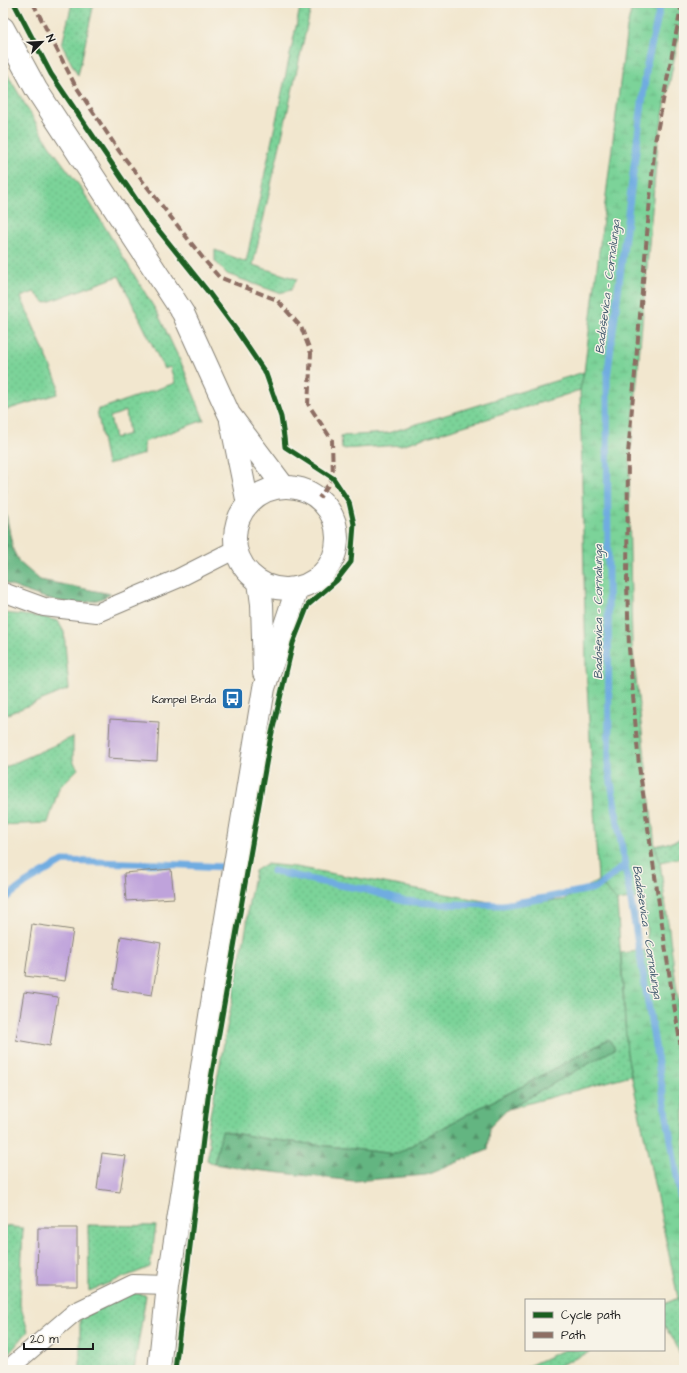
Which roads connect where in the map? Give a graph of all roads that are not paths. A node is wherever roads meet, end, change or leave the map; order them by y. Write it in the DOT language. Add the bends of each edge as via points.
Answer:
graph roads {
  1 [pos="3,28"];
  2 [pos="229,414"];
  3 [pos="284,487"];
  4 [pos="248,504"];
  5 [pos="236,550"];
  6 [pos="259,582"];
  7 [pos="297,589"];
  8 [pos="3,592"];
  9 [pos="264,688"];
  10 [pos="168,1285"];
  11 [pos="7,1370"];
  12 [pos="159,1370"];
  1 -- 2 [label="street" via="36,90 183,313"];
  2 -- 3 [label="street"];
  2 -- 4 [label="street"];
  3 -- 4 [label="street" via="270,489"];
  3 -- 7 [label="street" via="298,488 324,503 333,517 337,533 336,549 330,565 319,577"];
  4 -- 5 [label="street" via="238,519 235,534"];
  5 -- 6 [label="street" via="243,566"];
  5 -- 8 [label="street" via="177,579 97,612 44,607"];
  6 -- 7 [label="street" via="271,588"];
  6 -- 9 [label="street"];
  7 -- 9 [label="street"];
  9 -- 10 [label="street"];
  10 -- 11 [label="street" via="133,1284 75,1312"];
  10 -- 12 [label="street"];
}
